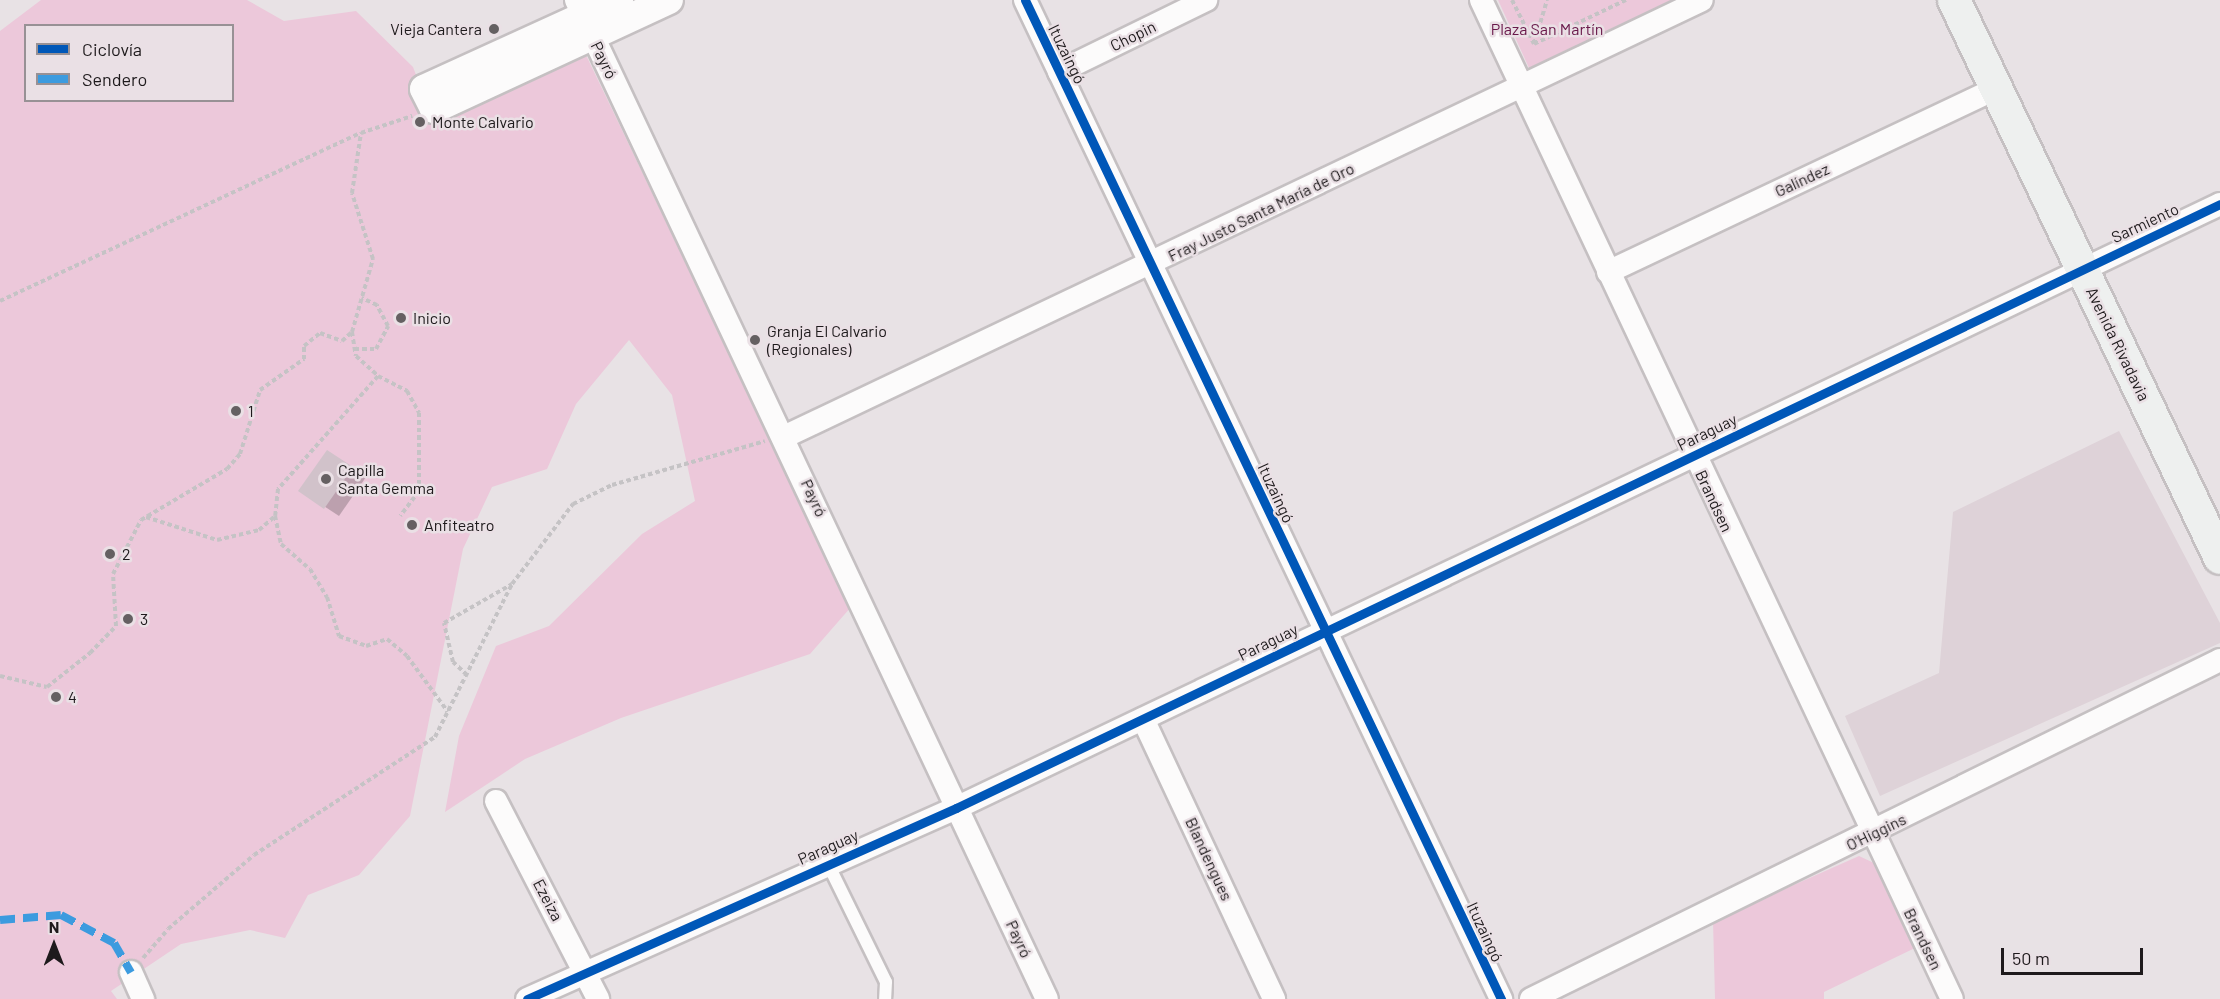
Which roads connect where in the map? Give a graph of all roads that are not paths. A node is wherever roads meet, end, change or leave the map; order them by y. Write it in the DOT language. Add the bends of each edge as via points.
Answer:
graph roads {
  1 [pos="619,0"];
  2 [pos="669,0"];
  3 [pos="1025,0"];
  4 [pos="1206,0"];
  5 [pos="1481,0"];
  6 [pos="1702,0"];
  7 [pos="1954,0"];
  8 [pos="584,17"];
  9 [pos="1059,72"];
  10 [pos="1523,87"];
  11 [pos="1996,89"];
  12 [pos="434,109"];
  13 [pos="2220,204"];
  14 [pos="1151,265"];
  15 [pos="2082,270"];
  16 [pos="1608,272"];
  17 [pos="786,436"];
  18 [pos="1693,456"];
  19 [pos="2220,558"];
  20 [pos="1326,631"];
  21 [pos="2220,660"];
  22 [pos="1143,718"];
  23 [pos="496,801"];
  24 [pos="956,808"];
  25 [pos="1872,834"];
  26 [pos="828,864"];
  27 [pos="585,971"];
  28 [pos="131,972"];
  29 [pos="143,999"];
  30 [pos="527,999"];
  31 [pos="598,999"];
  32 [pos="885,999"];
  33 [pos="1047,999"];
  34 [pos="1274,999"];
  35 [pos="1501,999"];
  36 [pos="1531,999"];
  37 [pos="1952,999"];
  1 -- 8 [label="street"];
  2 -- 8 [label="street"];
  3 -- 9 [label="street, Ituzaingó"];
  4 -- 9 [label="street, Chopin"];
  5 -- 10 [label="street, Brandsen"];
  6 -- 10 [label="street, Fray Justo Santa María de Oro"];
  7 -- 11 [label="main road, Avenida Rivadavia"];
  8 -- 12 [label="street" via="424,89"];
  8 -- 17 [label="street, Payró"];
  9 -- 14 [label="street, Ituzaingó"];
  10 -- 14 [label="street, Fray Justo Santa María de Oro"];
  10 -- 16 [label="street, Brandsen"];
  11 -- 15 [label="main road, Avenida Rivadavia"];
  11 -- 16 [label="street, Galíndez"];
  13 -- 15 [label="street, Sarmiento"];
  14 -- 17 [label="street, Fray Justo Santa María de Oro"];
  14 -- 20 [label="street, Ituzaingó"];
  15 -- 18 [label="street, Paraguay"];
  15 -- 19 [label="main road, Avenida Rivadavia"];
  16 -- 18 [label="street, Brandsen"];
  17 -- 24 [label="street, Payró"];
  18 -- 20 [label="street, Paraguay"];
  18 -- 25 [label="street, Brandsen"];
  20 -- 22 [label="street, Paraguay"];
  20 -- 35 [label="street, Ituzaingó"];
  21 -- 25 [label="street, O'Higgins"];
  22 -- 24 [label="street, Paraguay"];
  22 -- 34 [label="street, Blandengues"];
  23 -- 27 [label="street, Ezeiza"];
  24 -- 26 [label="street, Paraguay"];
  24 -- 33 [label="street, Payró"];
  25 -- 36 [label="street, O'Higgins"];
  25 -- 37 [label="street, Brandsen"];
  26 -- 27 [label="street, Paraguay"];
  26 -- 32 [label="lane" via="886,982"];
  27 -- 30 [label="street, Paraguay"];
  27 -- 31 [label="street, Ezeiza"];
  28 -- 29 [label="street"];
}
